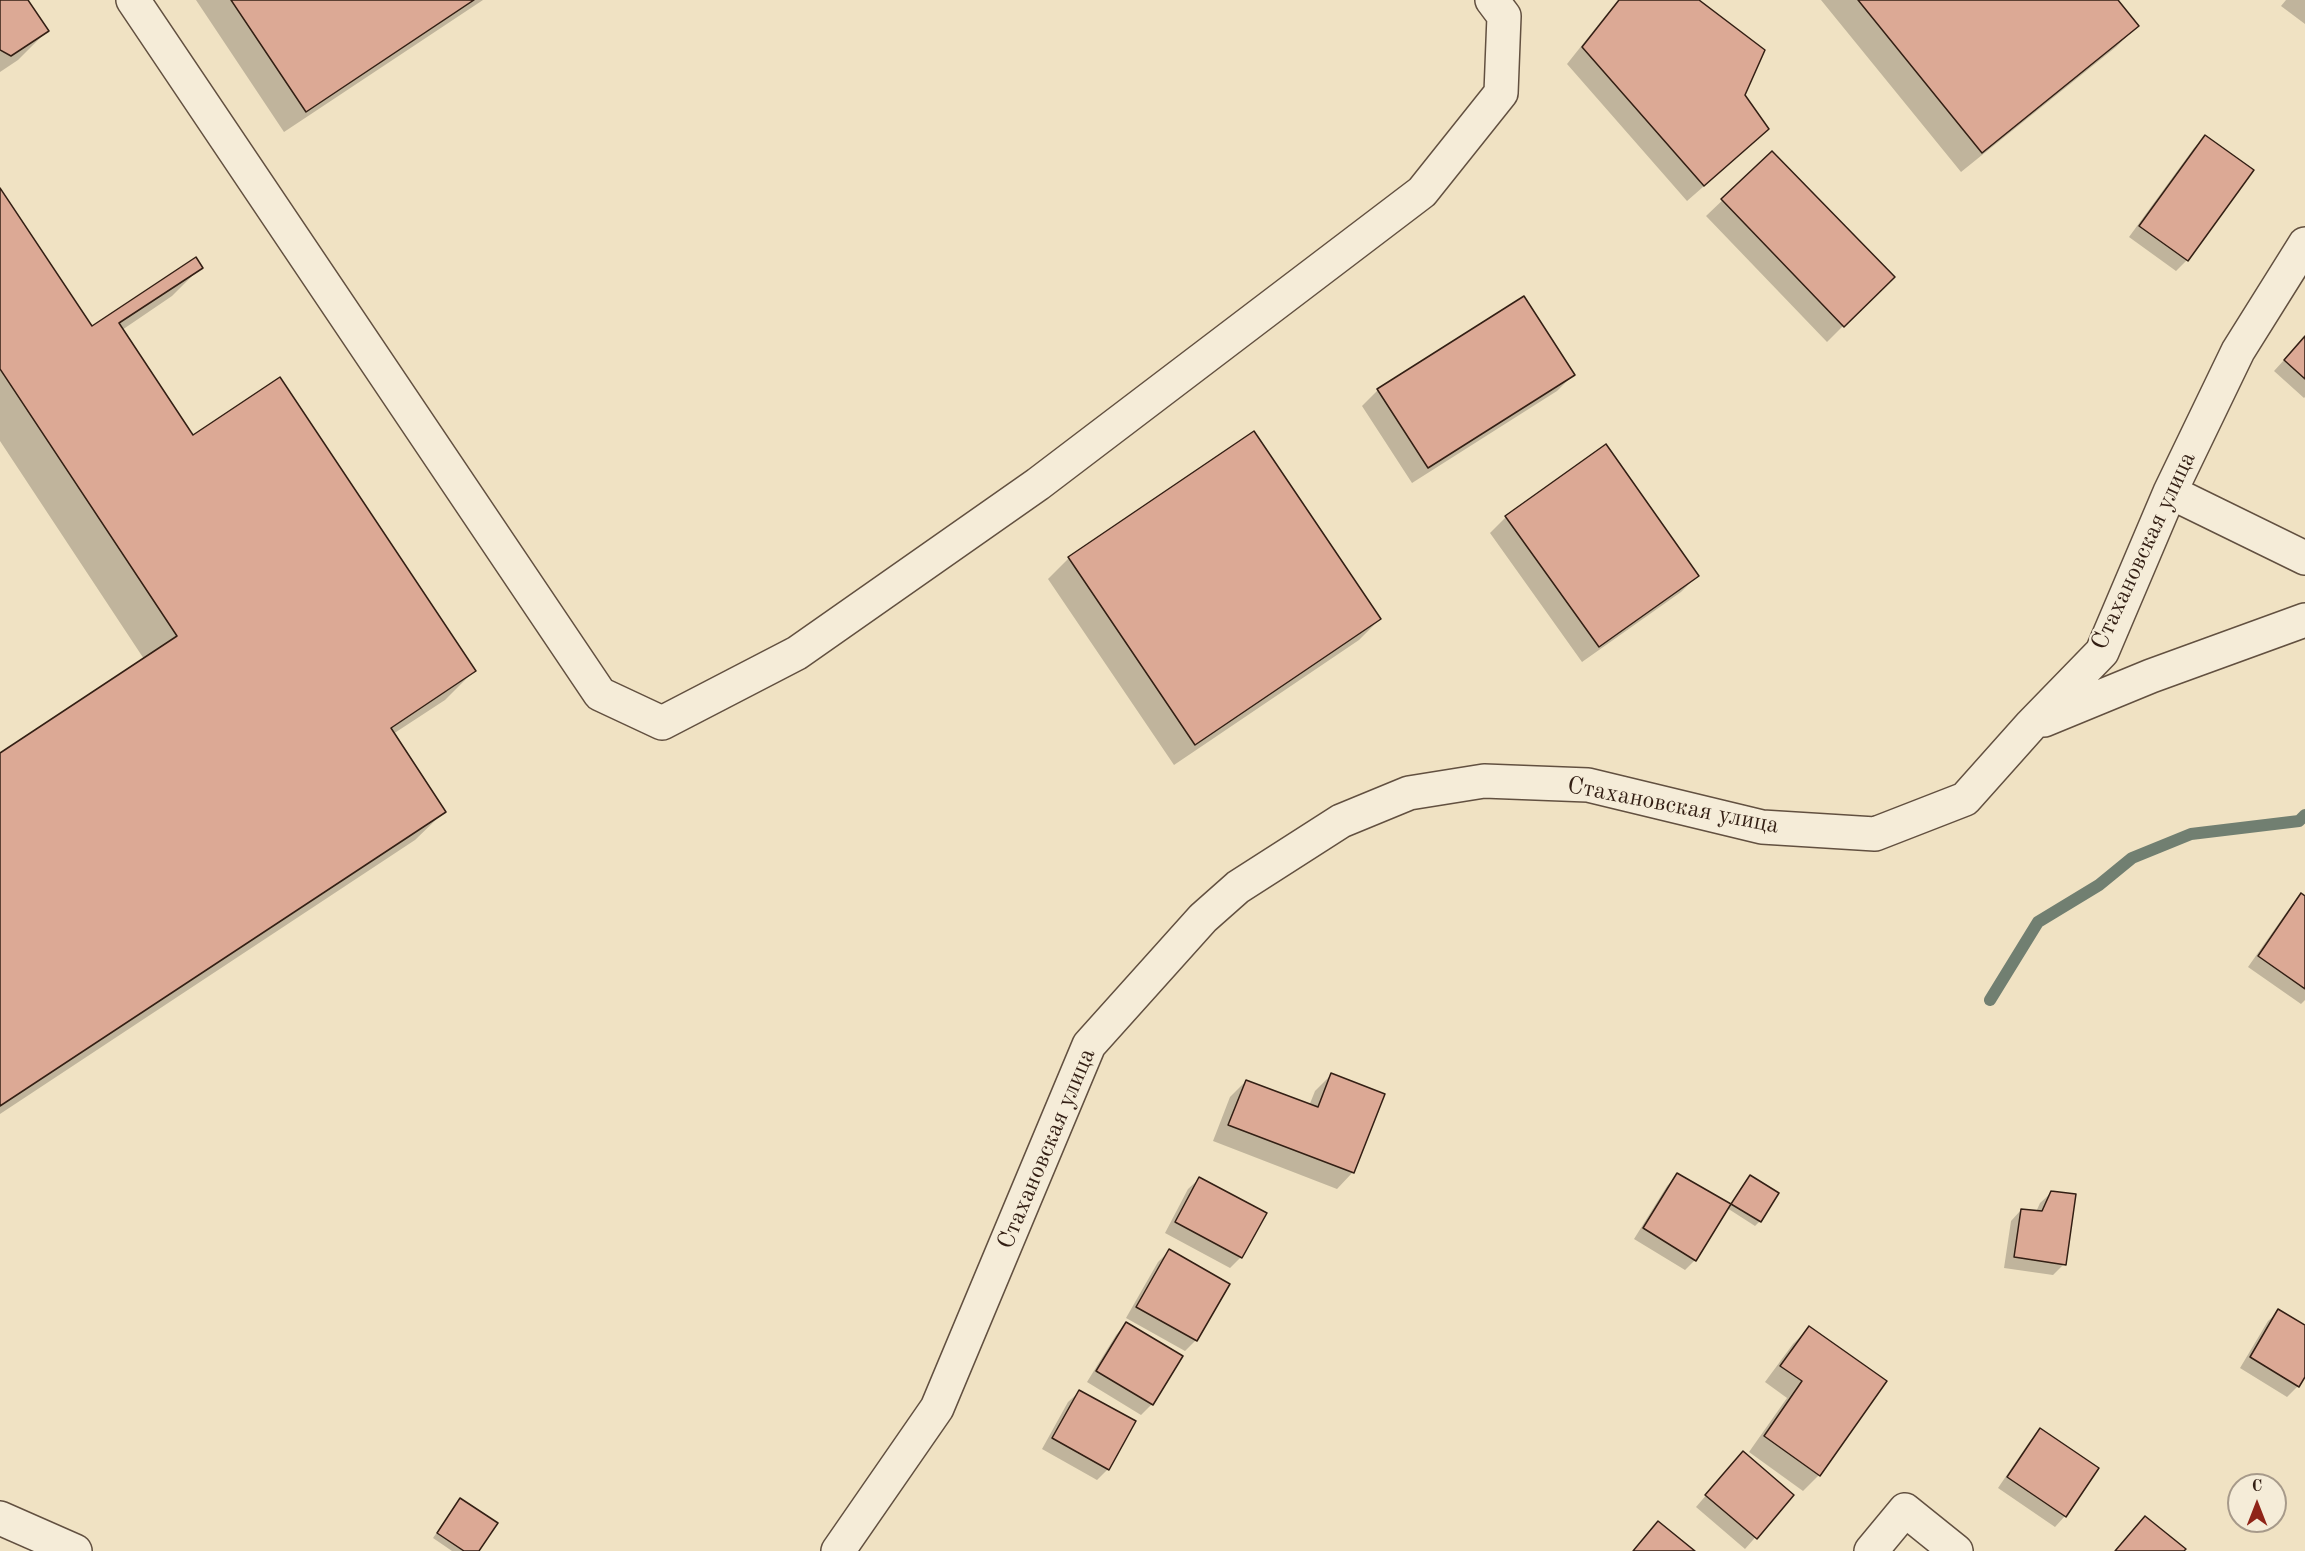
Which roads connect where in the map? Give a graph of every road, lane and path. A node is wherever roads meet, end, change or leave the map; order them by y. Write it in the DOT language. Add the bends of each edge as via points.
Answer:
graph roads {
  1 [pos="133,0"];
  2 [pos="1492,0"];
  3 [pos="2305,244"];
  4 [pos="2170,492"];
  5 [pos="2305,558"];
  6 [pos="2305,620"];
  7 [pos="2031,725"];
  8 [pos="0,1518"];
  9 [pos="75,1551"];
  10 [pos="838,1551"];
  11 [pos="1871,1551"];
  12 [pos="1956,1551"];
  1 -- 2 [label="street" via="600,694 662,723 797,653 1038,484 1422,192 1501,93 1504,16"];
  3 -- 4 [label="street, Стахановская улица" via="2238,351"];
  4 -- 5 [label="street"];
  4 -- 7 [label="street, Стахановская улица" via="2102,652"];
  6 -- 7 [label="street"];
  7 -- 10 [label="street, Стахановская улица" via="1965,799 1875,834 1762,827 1588,785 1484,781 1409,793 1341,821 1238,887 1203,918 1089,1045 937,1408"];
  8 -- 9 [label="street"];
  11 -- 12 [label="street" via="1905,1510"];
}
